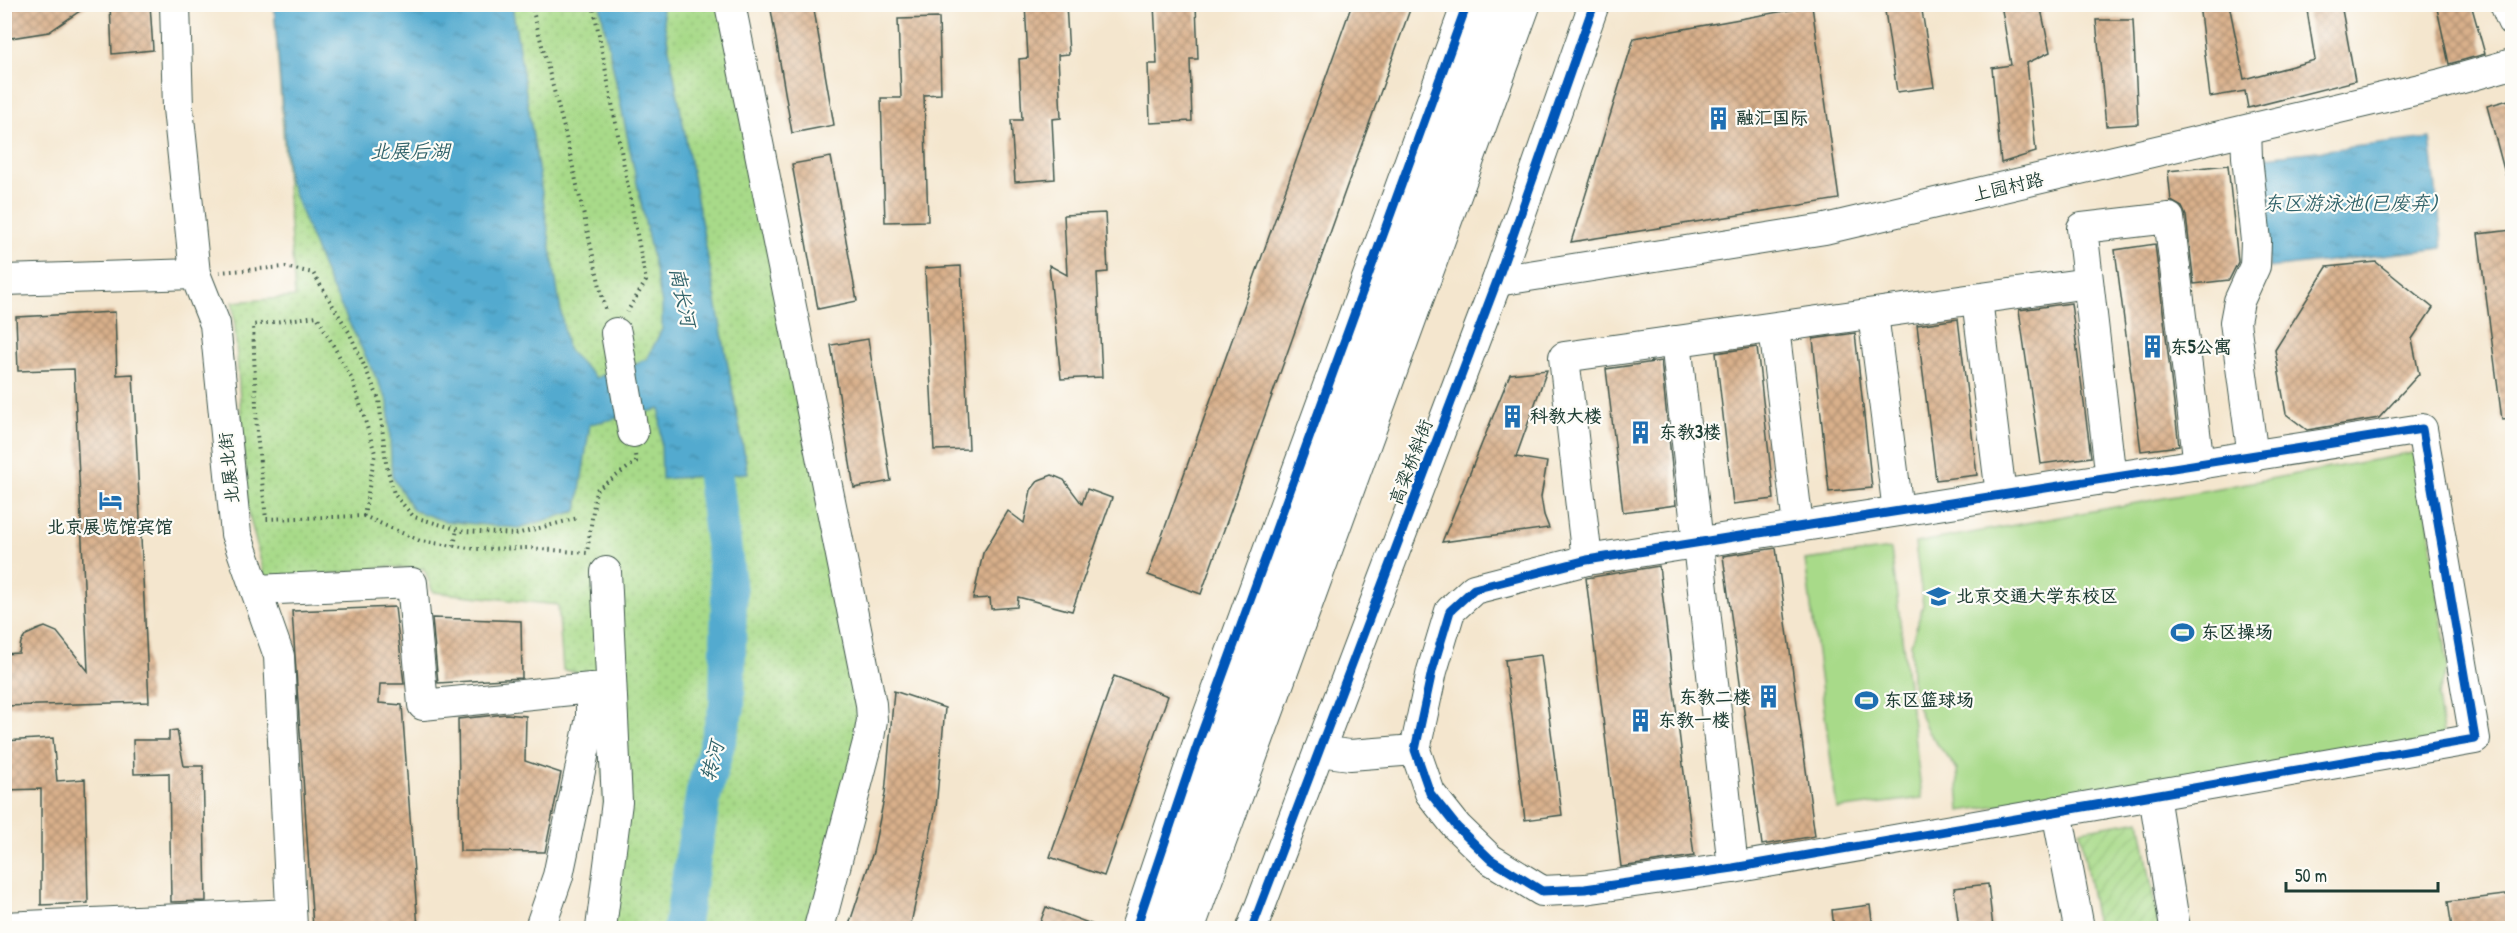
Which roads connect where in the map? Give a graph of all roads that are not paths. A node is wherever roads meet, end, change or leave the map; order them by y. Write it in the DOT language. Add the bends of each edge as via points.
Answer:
graph roads {
  1 [pos="175,4"];
  2 [pos="730,4"];
  3 [pos="1467,4"];
  4 [pos="1499,4"];
  5 [pos="1524,4"];
  6 [pos="1594,4"];
  7 [pos="2505,4"];
  8 [pos="2512,21"];
  9 [pos="2512,64"];
  10 [pos="2246,131"];
  11 [pos="195,274"];
  12 [pos="4,280"];
  13 [pos="1497,281"];
  14 [pos="2088,283"];
  15 [pos="1977,299"];
  16 [pos="1873,314"];
  17 [pos="1774,328"];
  18 [pos="616,333"];
  19 [pos="1676,341"];
  20 [pos="633,432"];
  21 [pos="2253,457"];
  22 [pos="2199,465"];
  23 [pos="2111,479"];
  24 [pos="2001,495"];
  25 [pos="1898,511"];
  26 [pos="1798,526"];
  27 [pos="1697,542"];
  28 [pos="1587,560"];
  29 [pos="606,572"];
  30 [pos="256,590"];
  31 [pos="1415,750"];
  32 [pos="1320,751"];
  33 [pos="2154,795"];
  34 [pos="2057,811"];
  35 [pos="1733,868"];
  36 [pos="291,921"];
  37 [pos="4,927"];
  38 [pos="540,928"];
  39 [pos="601,928"];
  40 [pos="819,928"];
  41 [pos="1136,928"];
  42 [pos="1163,928"];
  43 [pos="1188,928"];
  44 [pos="1252,928"];
  45 [pos="2079,928"];
  46 [pos="2175,928"];
  1 -- 11 [label="street, 北展北街" via="178,108"];
  2 -- 40 [label="street" via="871,704 869,738"];
  3 -- 41 [label="street" via="1200,739"];
  4 -- 42 [label="main road"];
  5 -- 43 [label="main road"];
  6 -- 13 [label="street, 高梁桥斜街"];
  7 -- 8 [label="street"];
  9 -- 10 [label="street, 上园村路"];
  10 -- 13 [label="street, 上园村路" via="1825,229"];
  10 -- 21 [label="street" via="2255,266 2239,301 2235,322"];
  11 -- 12 [label="street"];
  11 -- 30 [label="street, 北展北街" via="215,324 236,534"];
  13 -- 32 [label="street, 高梁桥斜街"];
  14 -- 15 [label="street"];
  14 -- 22 [label="street" via="2082,228 2169,218"];
  14 -- 23 [label="street"];
  15 -- 16 [label="street"];
  15 -- 24 [label="street"];
  16 -- 17 [label="street"];
  16 -- 25 [label="street"];
  17 -- 19 [label="street"];
  17 -- 26 [label="street"];
  18 -- 20 [label="street"];
  19 -- 27 [label="street"];
  19 -- 28 [label="street" via="1564,357"];
  21 -- 22 [label="street"];
  21 -- 33 [label="street" via="2422,429 2475,739"];
  22 -- 23 [label="street"];
  23 -- 24 [label="street"];
  24 -- 25 [label="street"];
  25 -- 26 [label="street"];
  26 -- 27 [label="street"];
  27 -- 28 [label="street"];
  27 -- 35 [label="street"];
  28 -- 31 [label="street" via="1474,589 1450,611"];
  29 -- 39 [label="street" via="617,802"];
  30 -- 36 [label="street, 北展北街" via="279,656"];
  30 -- 38 [label="street" via="412,583 423,705 591,688 591,718 558,876"];
  31 -- 32 [label="street" via="1350,755"];
  31 -- 35 [label="street" via="1430,793 1457,827 1490,859 1542,891 1585,889"];
  32 -- 44 [label="street, 高梁桥斜街"];
  33 -- 34 [label="street"];
  33 -- 46 [label="street"];
  34 -- 35 [label="street"];
  34 -- 45 [label="street"];
  36 -- 37 [label="street"];
}
